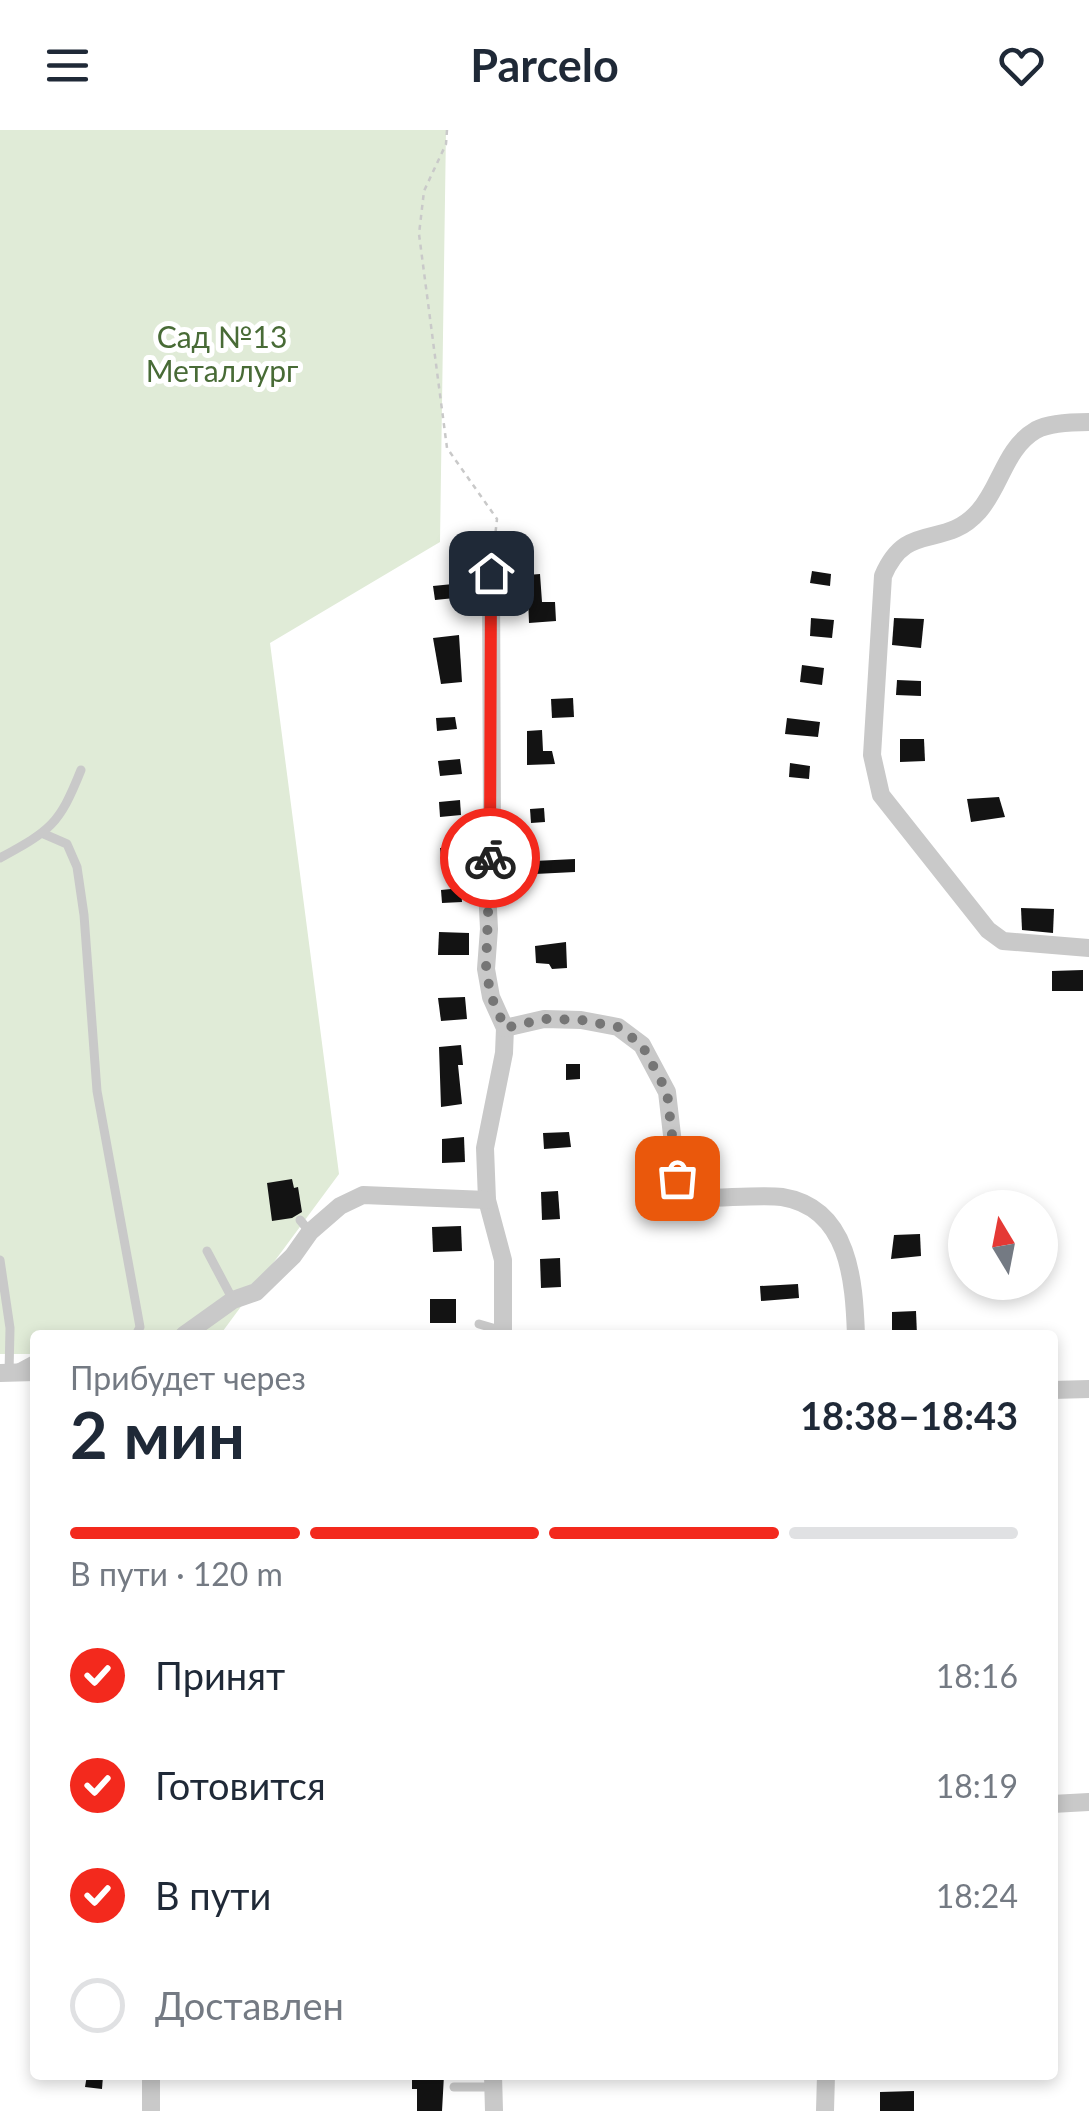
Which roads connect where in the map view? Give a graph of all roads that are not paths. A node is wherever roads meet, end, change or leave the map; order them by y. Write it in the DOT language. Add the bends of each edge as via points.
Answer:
graph roads {
  1 [pos="1089,422"];
  2 [pos="491,573"];
  3 [pos="81,770"];
  4 [pos="44,834"];
  5 [pos="0,858"];
  6 [pos="1089,948"];
  7 [pos="505,1028"];
  8 [pos="487,1200"];
  9 [pos="208,1251"];
  10 [pos="0,1260"];
  11 [pos="232,1300"];
  12 [pos="479,1324"];
  13 [pos="138,1330"];
  14 [pos="191,1330"];
  15 [pos="496,1330"];
  16 [pos="504,1330"];
  17 [pos="856,1330"];
  18 [pos="30,1361"];
  19 [pos="30,1372"];
  20 [pos="4,1373"];
  21 [pos="1058,1390"];
  22 [pos="1089,1390"];
  23 [pos="1089,1802"];
  24 [pos="1058,1804"];
  25 [pos="152,2080"];
  26 [pos="826,2080"];
  27 [pos="493,2081"];
  28 [pos="454,2087"];
  29 [pos="151,2111"];
  30 [pos="494,2111"];
  31 [pos="825,2111"];
  1 -- 6 [label="street" via="1038,428 1017,445 980,510 952,534 920,537 891,557 883,576 872,755 881,795 988,930 1003,940"];
  2 -- 7 [label="street" via="486,969"];
  3 -- 4 [label="lane" via="66,807"];
  4 -- 5 [label="lane"];
  4 -- 13 [label="lane" via="67,844 76,867 97,1090"];
  7 -- 8 [label="street" via="485,1148"];
  7 -- 17 [label="street" via="581,1020 618,1027 642,1045 667,1092 677,1178 696,1198 782,1197 820,1216 841,1243 854,1277"];
  8 -- 11 [label="street" via="363,1195 305,1226 293,1256 256,1292"];
  8 -- 16 [label="street" via="503,1260"];
  9 -- 11 [label="lane"];
  10 -- 20 [label="lane" via="10,1328"];
  11 -- 14 [label="street"];
  12 -- 15 [label="lane"];
  18 -- 20 [label="lane"];
  19 -- 20 [label="street"];
  21 -- 22 [label="street"];
  23 -- 24 [label="street"];
  25 -- 29 [label="street"];
  26 -- 31 [label="street"];
  27 -- 28 [label="lane"];
  27 -- 30 [label="street"];
}
